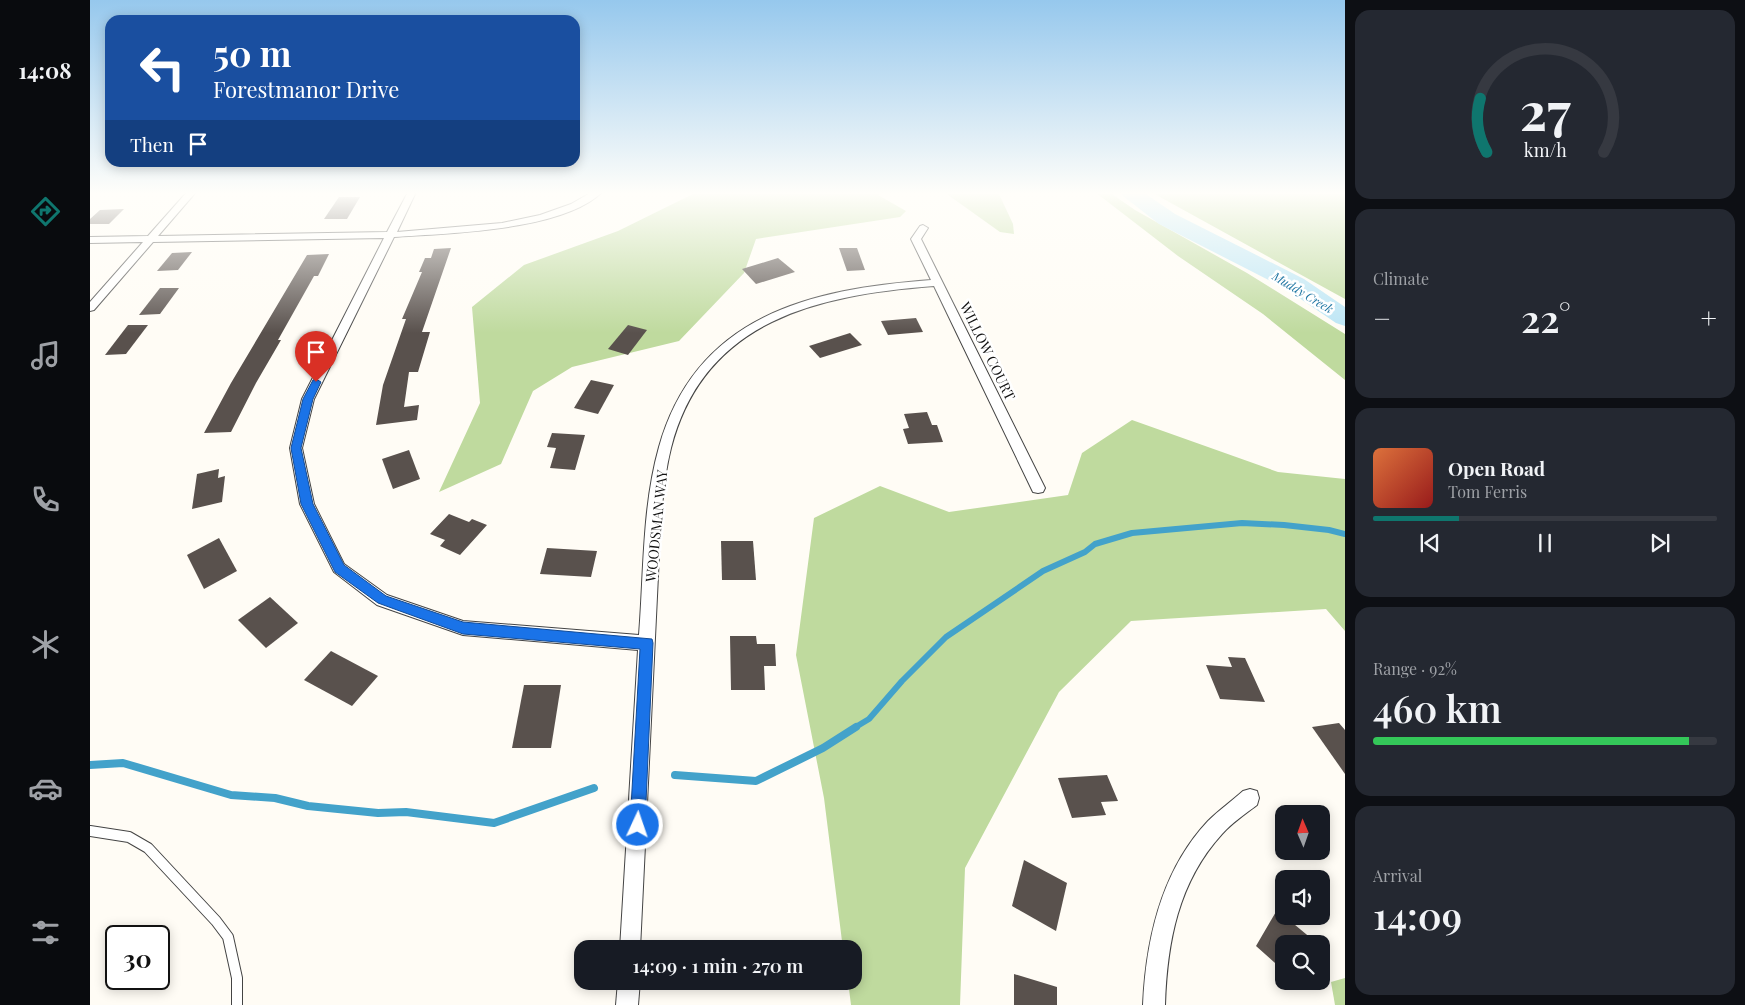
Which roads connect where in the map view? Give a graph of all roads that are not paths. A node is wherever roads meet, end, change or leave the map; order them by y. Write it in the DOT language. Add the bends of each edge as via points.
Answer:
graph roads {
  1 [pos="152,239"];
  2 [pos="158,239"];
  3 [pos="387,239"];
  4 [pos="916,239"];
  5 [pos="90,240"];
  6 [pos="938,284"];
  7 [pos="90,308"];
  8 [pos="1038,488"];
  9 [pos="647,643"];
  10 [pos="1250,798"];
  11 [pos="90,831"];
  12 [pos="630,940"];
  13 [pos="628,990"];
  14 [pos="236,1005"];
  15 [pos="627,1005"];
  16 [pos="1154,1005"];
  1 -- 2 [label="street"];
  1 -- 5 [label="street"];
  1 -- 7 [label="street"];
  3 -- 9 [label="street" via="308,399 296,448 307,504 339,568 382,600 463,628"];
  4 -- 6 [label="street, WILLOW COURT"];
  6 -- 8 [label="street, WILLOW COURT"];
  6 -- 9 [label="street, WOODSMAN WAY" via="855,291 799,306 742,336 703,372 688,395 666,447 654,519"];
  9 -- 12 [label="street, WOODSMAN WAY"];
  10 -- 16 [label="street" via="1213,830 1178,882 1166,916 1154,977"];
  11 -- 14 [label="lane" via="129,836 148,848 216,921 228,938 237,978"];
  13 -- 15 [label="street"];
}
